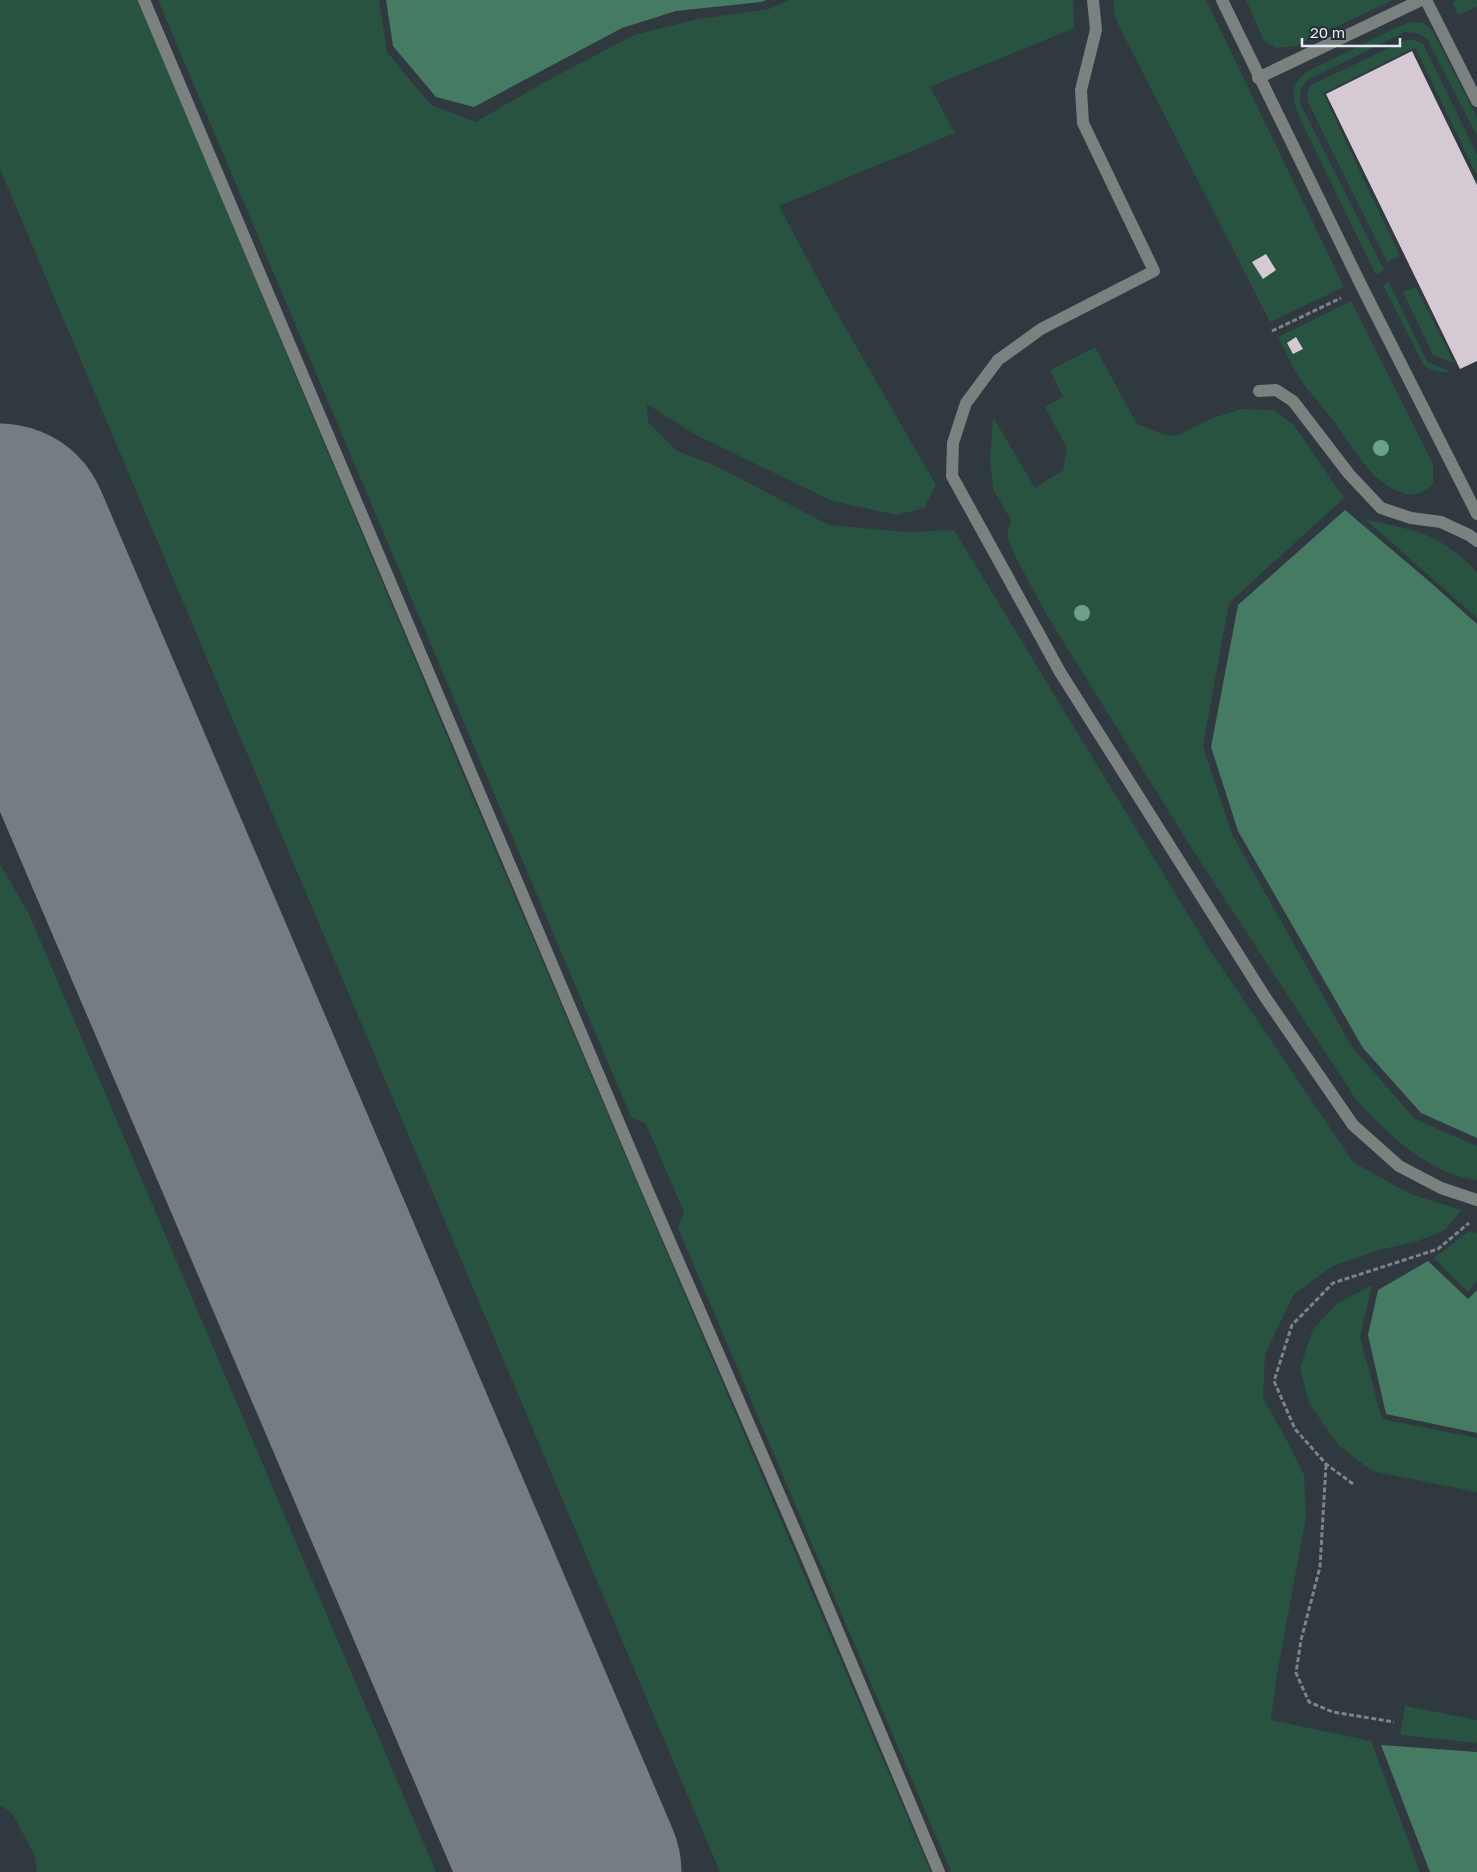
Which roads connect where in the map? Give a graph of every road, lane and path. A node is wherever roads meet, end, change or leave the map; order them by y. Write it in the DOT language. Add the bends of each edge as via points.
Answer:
graph roads {
  1 [pos="144,0"];
  2 [pos="1093,0"];
  3 [pos="1222,0"];
  4 [pos="1421,0"];
  5 [pos="1426,0"];
  6 [pos="1258,78"];
  7 [pos="1477,101"];
  8 [pos="1349,294"];
  9 [pos="1272,332"];
  10 [pos="1259,391"];
  11 [pos="1477,514"];
  12 [pos="1477,541"];
  13 [pos="1477,1200"];
  14 [pos="1474,1217"];
  15 [pos="1326,1464"];
  16 [pos="1353,1484"];
  17 [pos="1394,1722"];
  18 [pos="939,1872"];
  1 -- 18 [label="lane"];
  2 -- 13 [label="lane" via="1096,30 1081,90 1084,123 1154,271 1041,329 998,360 966,403 952,444 952,476 1066,680 1265,997 1354,1124 1399,1166 1441,1188"];
  3 -- 6 [label="lane"];
  4 -- 6 [label="lane"];
  5 -- 7 [label="lane"];
  6 -- 11 [label="lane"];
  8 -- 9 [label="path"];
  10 -- 12 [label="lane" via="1276,390 1294,401 1349,474 1381,508 1411,518 1441,522"];
  14 -- 15 [label="path" via="1438,1249 1333,1283 1292,1325 1274,1381 1295,1429"];
  15 -- 16 [label="path"];
  15 -- 17 [label="path" via="1320,1567 1296,1673 1309,1702 1333,1712"];
}
